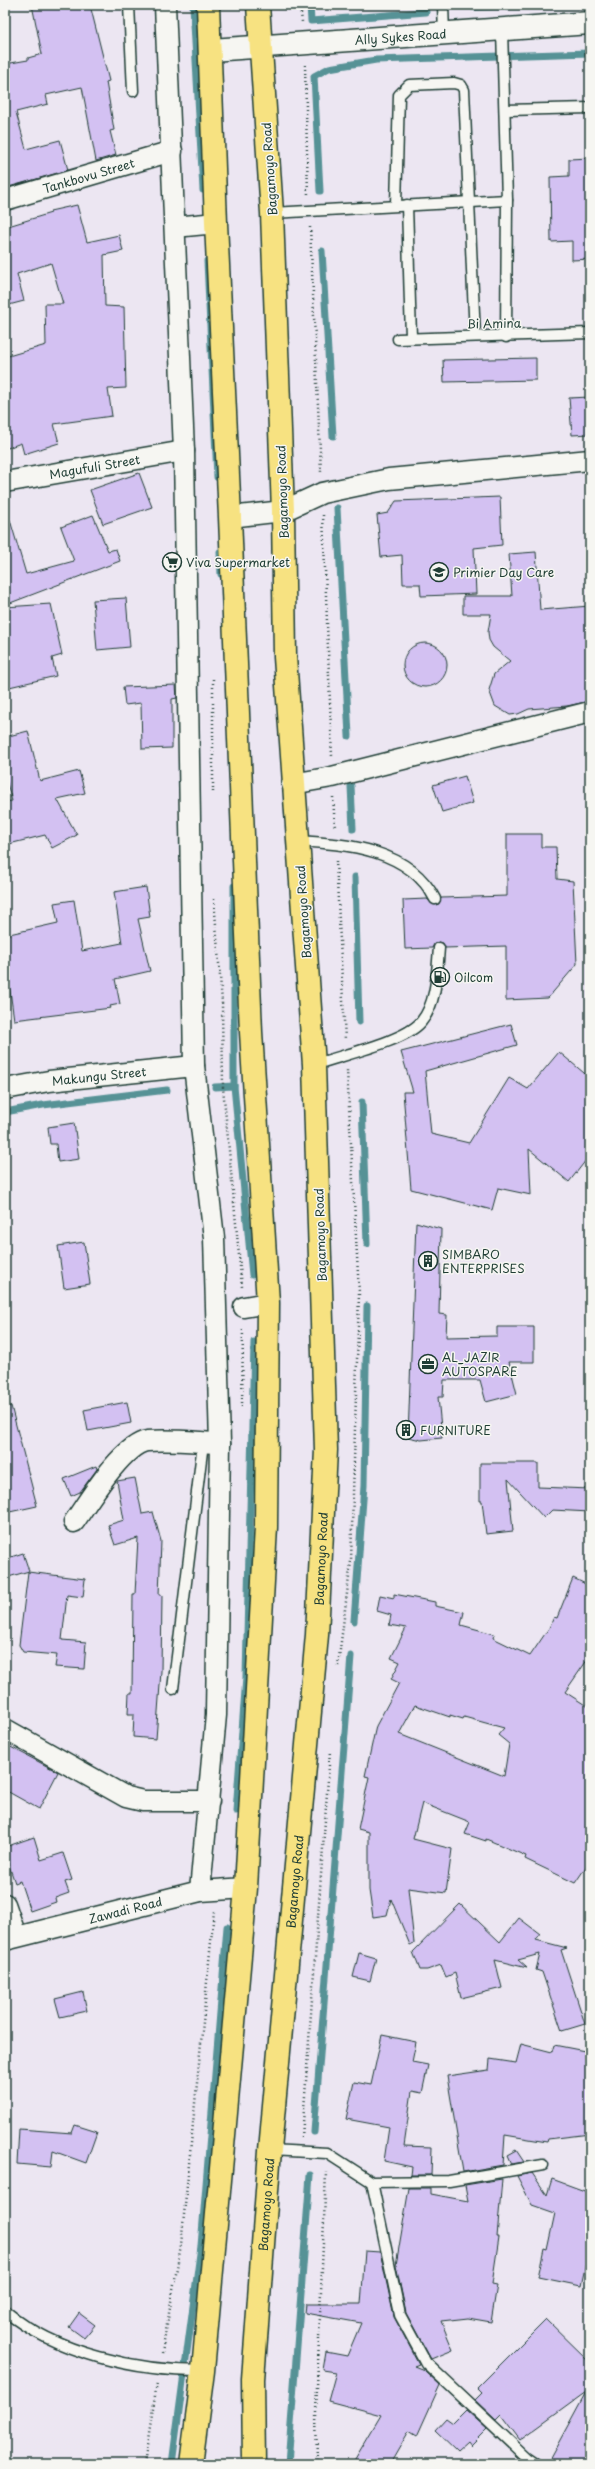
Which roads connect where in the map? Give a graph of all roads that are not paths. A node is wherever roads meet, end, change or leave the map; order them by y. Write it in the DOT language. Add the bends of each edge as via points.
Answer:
graph roads {
  1 [pos="130,5"];
  2 [pos="165,5"];
  3 [pos="208,5"];
  4 [pos="258,5"];
  5 [pos="443,5"];
  6 [pos="590,23"];
  7 [pos="502,30"];
  8 [pos="444,34"];
  9 [pos="261,48"];
  10 [pos="211,50"];
  11 [pos="133,92"];
  12 [pos="590,108"];
  13 [pos="506,110"];
  14 [pos="172,151"];
  15 [pos="5,200"];
  16 [pos="507,200"];
  17 [pos="471,201"];
  18 [pos="396,205"];
  19 [pos="407,205"];
  20 [pos="272,213"];
  21 [pos="216,223"];
  22 [pos="175,227"];
  23 [pos="590,333"];
  24 [pos="475,336"];
  25 [pos="506,336"];
  26 [pos="411,337"];
  27 [pos="398,338"];
  28 [pos="184,451"];
  29 [pos="590,460"];
  30 [pos="5,482"];
  31 [pos="282,511"];
  32 [pos="230,517"];
  33 [pos="590,712"];
  34 [pos="292,784"];
  35 [pos="297,842"];
  36 [pos="435,898"];
  37 [pos="439,948"];
  38 [pos="314,1064"];
  39 [pos="194,1066"];
  40 [pos="5,1089"];
  41 [pos="268,1303"];
  42 [pos="244,1307"];
  43 [pos="212,1443"];
  44 [pos="74,1522"];
  45 [pos="173,1689"];
  46 [pos="5,1729"];
  47 [pos="209,1801"];
  48 [pos="246,1888"];
  49 [pos="200,1891"];
  50 [pos="5,1904"];
  51 [pos="10,1938"];
  52 [pos="270,2150"];
  53 [pos="543,2165"];
  54 [pos="372,2182"];
  55 [pos="5,2311"];
  56 [pos="203,2371"];
  57 [pos="191,2464"];
  58 [pos="254,2464"];
  59 [pos="536,2464"];
  1 -- 11 [label="lane"];
  2 -- 14 [label="street"];
  3 -- 10 [label="highway"];
  4 -- 9 [label="highway, Bagamoyo Road"];
  5 -- 8 [label="lane"];
  6 -- 7 [label="main road, Ally Sykes Road"];
  7 -- 8 [label="main road, Ally Sykes Road"];
  7 -- 13 [label="lane"];
  8 -- 9 [label="main road, Ally Sykes Road"];
  9 -- 10 [label="main road, Ally Sykes Road"];
  9 -- 20 [label="highway, Bagamoyo Road"];
  10 -- 21 [label="highway"];
  12 -- 13 [label="lane"];
  13 -- 16 [label="lane"];
  14 -- 15 [label="street, Tankbovu Street"];
  14 -- 22 [label="street"];
  16 -- 17 [label="lane"];
  16 -- 25 [label="lane"];
  17 -- 18 [label="lane" via="464,90 461,85 454,83 409,85 399,96"];
  17 -- 19 [label="lane"];
  17 -- 24 [label="lane"];
  18 -- 19 [label="lane"];
  18 -- 20 [label="lane"];
  19 -- 26 [label="lane"];
  20 -- 31 [label="highway, Bagamoyo Road"];
  21 -- 22 [label="street"];
  21 -- 32 [label="highway"];
  22 -- 28 [label="street"];
  23 -- 25 [label="lane, Bi Amina"];
  24 -- 25 [label="lane, Bi Amina"];
  24 -- 26 [label="lane, Bi Amina"];
  26 -- 27 [label="lane, Bi Amina"];
  28 -- 30 [label="street, Magufuli Street"];
  28 -- 39 [label="street"];
  29 -- 31 [label="street" via="389,479 322,493"];
  31 -- 32 [label="street"];
  31 -- 34 [label="highway, Bagamoyo Road" via="285,657"];
  32 -- 41 [label="highway" via="251,1032"];
  33 -- 34 [label="street" via="332,777"];
  34 -- 35 [label="highway, Bagamoyo Road"];
  35 -- 36 [label="lane" via="336,844 374,852 406,865 428,884"];
  35 -- 38 [label="highway, Bagamoyo Road"];
  37 -- 38 [label="lane" via="431,1000 421,1022 400,1037"];
  38 -- 52 [label="highway, Bagamoyo Road" via="326,1450 317,1636"];
  39 -- 40 [label="street, Makungu Street" via="48,1081"];
  39 -- 43 [label="street" via="214,1238"];
  41 -- 42 [label="street"];
  41 -- 48 [label="highway" via="266,1528"];
  43 -- 44 [label="street" via="145,1441 125,1453"];
  43 -- 45 [label="lane"];
  43 -- 47 [label="street" via="216,1715"];
  46 -- 47 [label="street" via="126,1797 144,1801"];
  47 -- 49 [label="street"];
  48 -- 49 [label="street, Zawadi Road"];
  48 -- 56 [label="highway"];
  49 -- 51 [label="street, Zawadi Road"];
  50 -- 51 [label="street"];
  52 -- 54 [label="lane" via="327,2153"];
  52 -- 58 [label="highway, Bagamoyo Road" via="253,2379"];
  53 -- 54 [label="lane" via="448,2181"];
  54 -- 59 [label="lane" via="400,2315 426,2363"];
  55 -- 56 [label="lane" via="25,2328 63,2346 98,2358 159,2368"];
  56 -- 57 [label="highway"];
}
